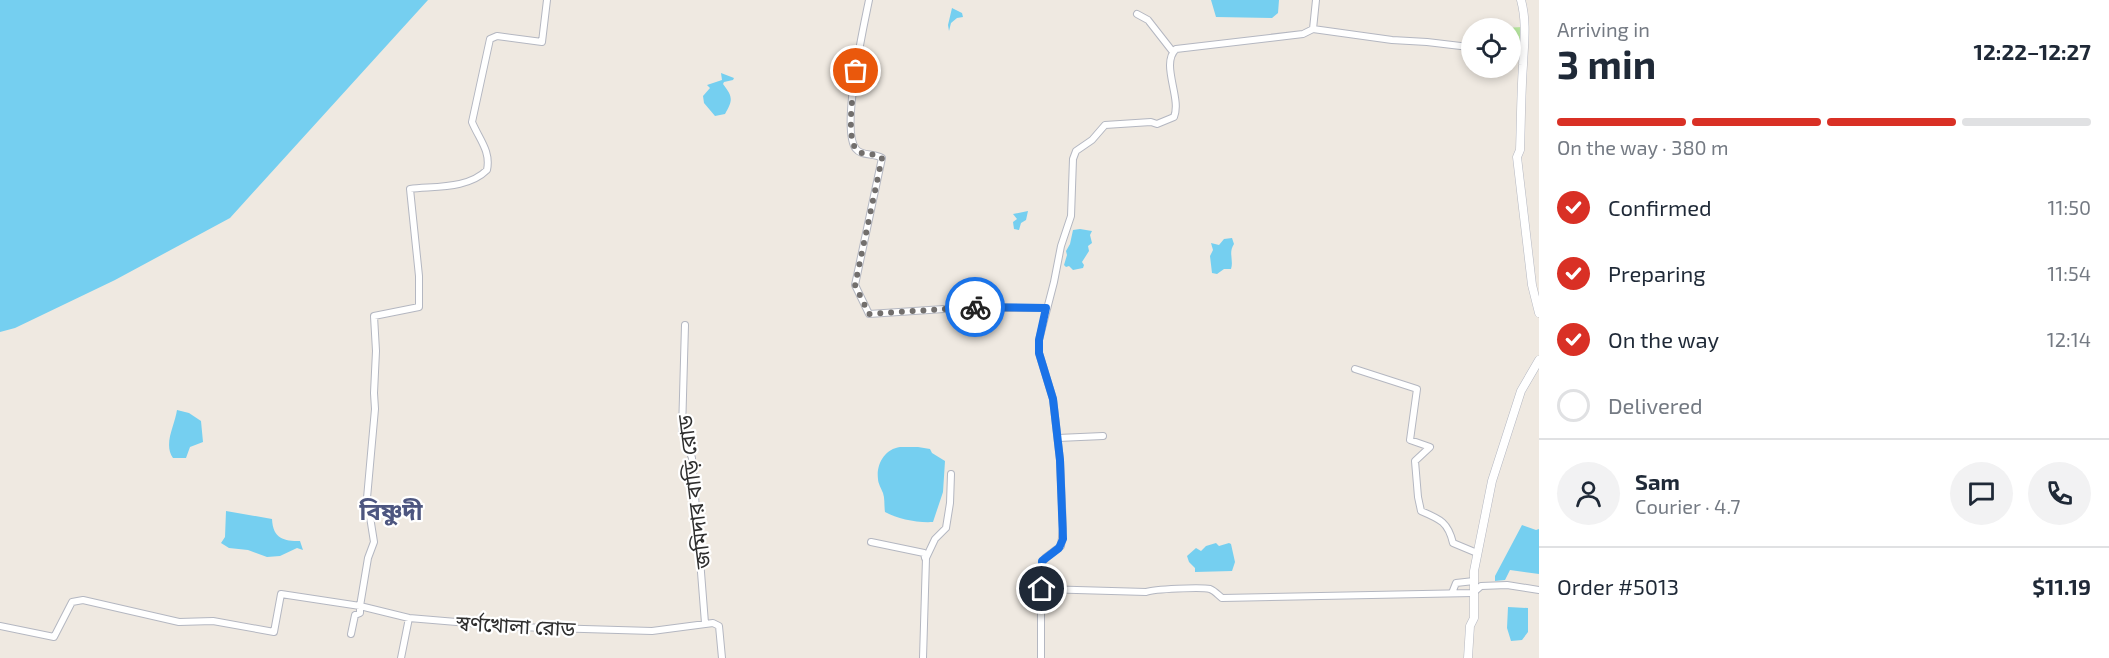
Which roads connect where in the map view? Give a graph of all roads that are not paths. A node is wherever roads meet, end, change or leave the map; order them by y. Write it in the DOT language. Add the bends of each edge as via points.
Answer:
graph roads {
  1 [pos="547,0"];
  2 [pos="869,0"];
  3 [pos="1316,0"];
  4 [pos="1521,0"];
  5 [pos="1137,14"];
  6 [pos="1313,28"];
  7 [pos="1461,46"];
  8 [pos="1173,52"];
  9 [pos="1046,308"];
  10 [pos="1539,313"];
  11 [pos="686,325"];
  12 [pos="1539,360"];
  13 [pos="1355,369"];
  14 [pos="1103,435"];
  15 [pos="1058,438"];
  16 [pos="951,474"];
  17 [pos="871,542"];
  18 [pos="1478,553"];
  19 [pos="926,558"];
  20 [pos="1474,581"];
  21 [pos="1042,589"];
  22 [pos="1539,590"];
  23 [pos="1452,593"];
  24 [pos="1473,593"];
  25 [pos="360,606"];
  26 [pos="409,618"];
  27 [pos="705,623"];
  28 [pos="0,626"];
  29 [pos="351,634"];
  30 [pos="401,658"];
  31 [pos="722,658"];
  32 [pos="923,658"];
  33 [pos="1041,658"];
  34 [pos="1468,658"];
  1 -- 25 [label="street" via="542,42 497,36 490,39 472,122 489,158 487,170 445,187 410,189 419,307 374,316 375,409 367,498 374,542"];
  2 -- 9 [label="street" via="851,111 854,148 882,158 855,285 869,314"];
  3 -- 6 [label="street"];
  4 -- 10 [label="street" via="1525,46 1517,157 1532,285"];
  5 -- 8 [label="street" via="1148,20"];
  6 -- 7 [label="street"];
  6 -- 8 [label="street" via="1303,34"];
  8 -- 9 [label="street" via="1170,59 1176,102 1174,117 1157,124 1105,125 1076,151 1071,216"];
  9 -- 15 [label="street" via="1039,353 1053,399"];
  11 -- 27 [label="street, জমিদার বাড়ি রোড" via="682,430 692,458"];
  12 -- 18 [label="street" via="1521,391 1497,463"];
  13 -- 18 [label="street" via="1417,389 1410,440 1430,447 1415,461 1421,511 1445,523 1453,543"];
  14 -- 15 [label="street"];
  15 -- 21 [label="street" via="1063,539 1059,548 1042,561"];
  16 -- 19 [label="street" via="946,528 935,538"];
  17 -- 19 [label="street" via="924,553"];
  18 -- 20 [label="street"];
  19 -- 32 [label="street"];
  20 -- 23 [label="street" via="1456,583"];
  20 -- 24 [label="street"];
  21 -- 23 [label="street" via="1146,592 1197,588 1212,590 1222,598"];
  21 -- 33 [label="street"];
  22 -- 24 [label="street" via="1481,585"];
  23 -- 24 [label="street"];
  24 -- 34 [label="street"];
  25 -- 26 [label="street, স্বর্ণখোলা রোড"];
  25 -- 28 [label="street, স্বর্ণখোলা রোড" via="281,594 274,632 213,621 179,622 83,600 72,602 54,637"];
  25 -- 29 [label="street"];
  26 -- 27 [label="street, স্বর্ণখোলা রোড" via="516,627 651,631"];
  26 -- 30 [label="street"];
  27 -- 31 [label="street" via="719,626"];
}
